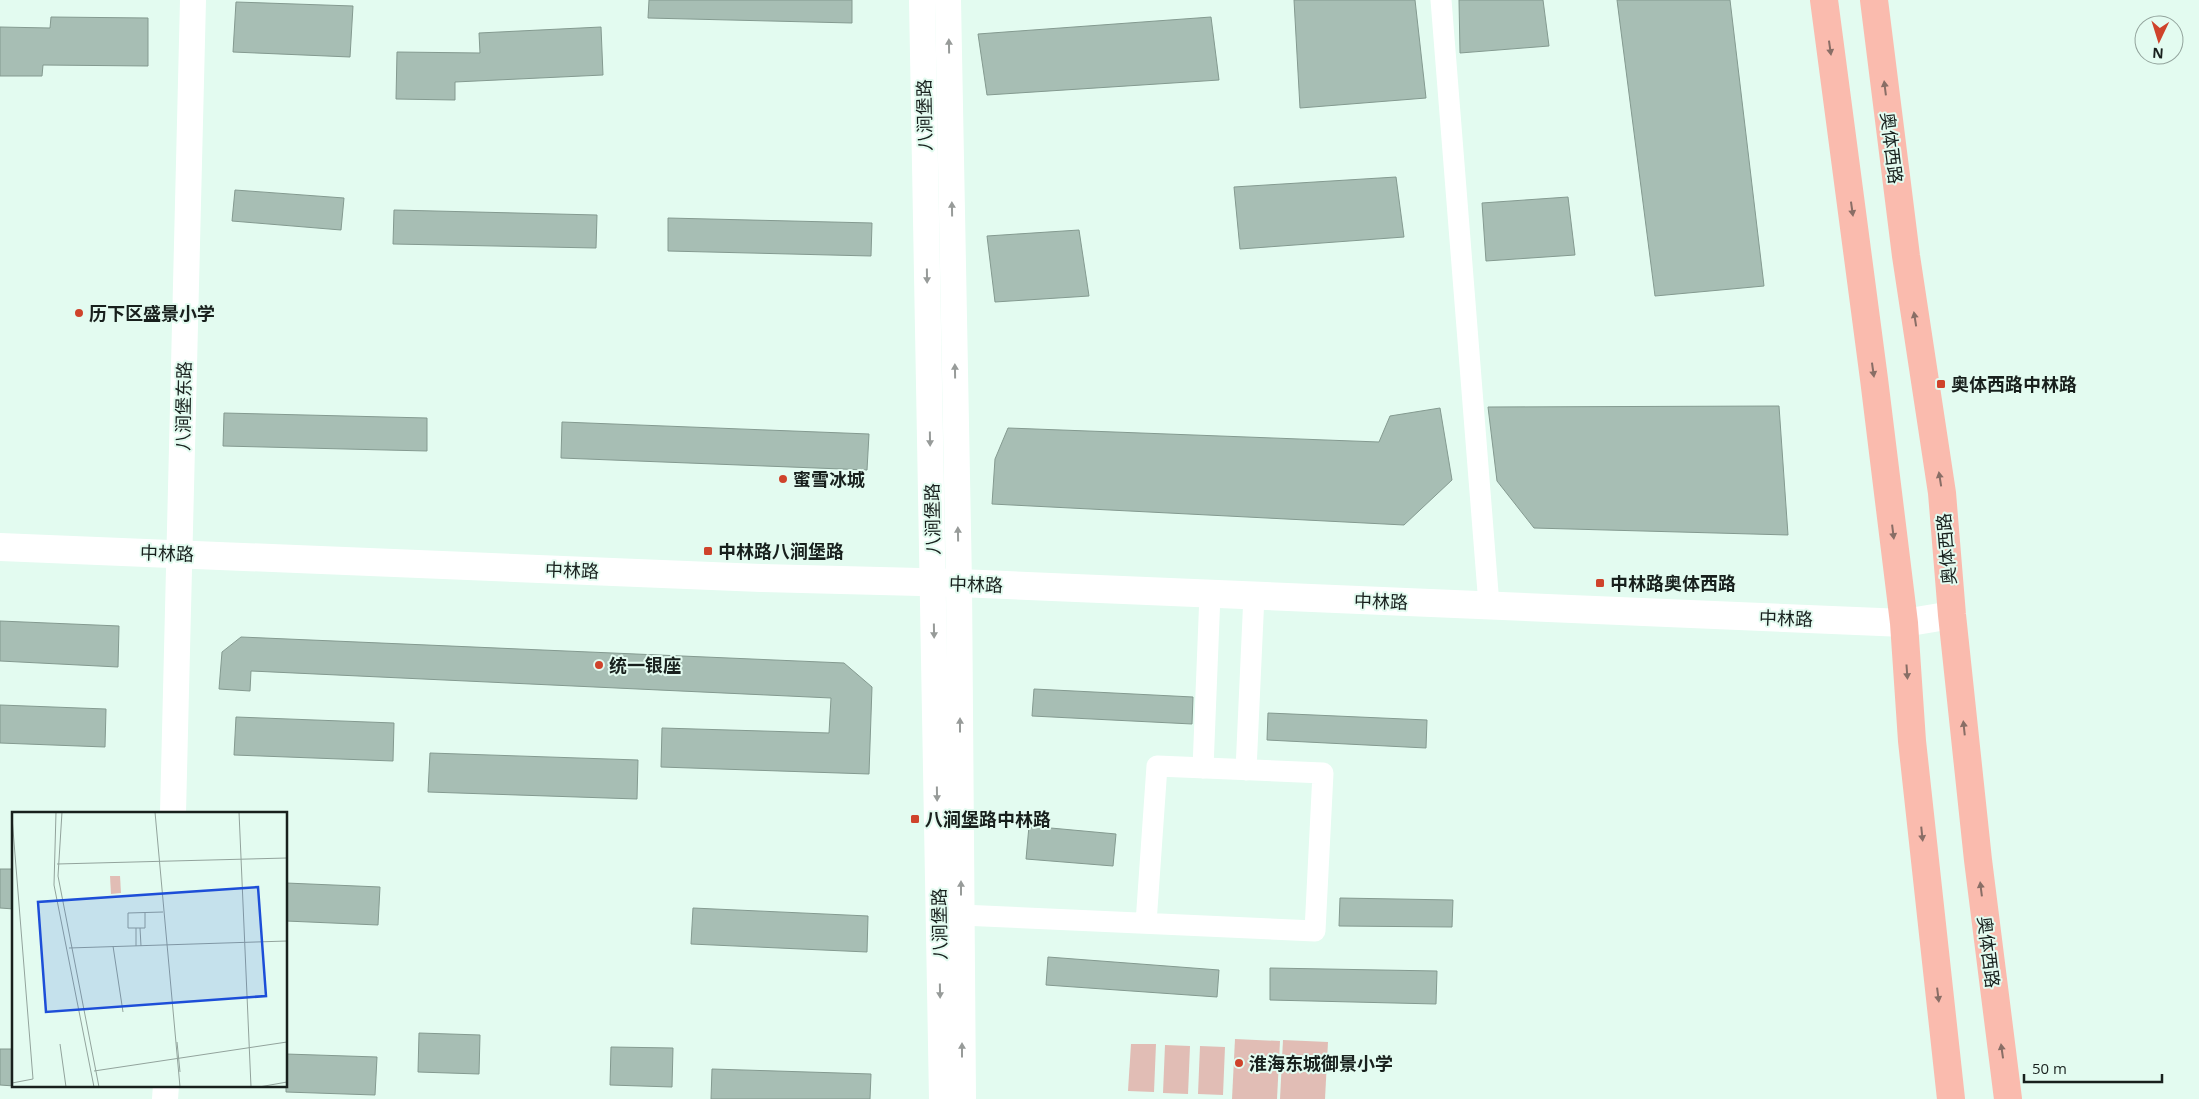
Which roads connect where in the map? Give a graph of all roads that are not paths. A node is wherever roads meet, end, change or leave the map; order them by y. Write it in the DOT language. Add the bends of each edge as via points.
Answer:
graph roads {
  1 [pos="193,0"];
  2 [pos="922,0"];
  3 [pos="948,0"];
  4 [pos="1441,0"];
  5 [pos="1824,0"];
  6 [pos="1874,0"];
  7 [pos="0,547"];
  8 [pos="180,554"];
  9 [pos="946,582"];
  10 [pos="1210,594"];
  11 [pos="1254,595"];
  12 [pos="1488,605"];
  13 [pos="1952,615"];
  14 [pos="1904,623"];
  15 [pos="1203,768"];
  16 [pos="1246,770"];
  17 [pos="173,812"];
  18 [pos="961,915"];
  19 [pos="1146,923"];
  20 [pos="166,1086"];
  21 [pos="165,1099"];
  22 [pos="942,1099"];
  23 [pos="963,1099"];
  24 [pos="1950,1099"];
  25 [pos="2008,1099"];
  1 -- 8 [label="street, 八涧堡东路"];
  2 -- 9 [label="street, 八涧堡路, one-way"];
  9 -- 3 [label="street, 八涧堡路, one-way"];
  4 -- 12 [label="street"];
  5 -- 14 [label="main road, one-way"];
  13 -- 6 [label="main road, 奥体西路, one-way" via="1942,493 1906,256"];
  7 -- 8 [label="main road, 中林路"];
  8 -- 9 [label="main road, 中林路" via="761,578"];
  8 -- 17 [label="street, 八涧堡东路"];
  9 -- 10 [label="main road, 中林路"];
  18 -- 9 [label="street, 八涧堡路, one-way"];
  9 -- 22 [label="street, 八涧堡路, one-way"];
  10 -- 11 [label="main road, 中林路"];
  10 -- 15 [label="street"];
  11 -- 12 [label="main road, 中林路"];
  11 -- 16 [label="street"];
  12 -- 14 [label="main road, 中林路"];
  13 -- 14 [label="main road, 中林路"];
  25 -- 13 [label="main road, 奥体西路, one-way" via="1981,889"];
  14 -- 24 [label="main road, one-way" via="1912,741"];
  15 -- 16 [label="street"];
  15 -- 19 [label="street" via="1157,766"];
  16 -- 19 [label="street" via="1323,773 1315,931"];
  18 -- 19 [label="street"];
  23 -- 18 [label="street, 八涧堡路, one-way"];
  20 -- 21 [label="street"];
}
